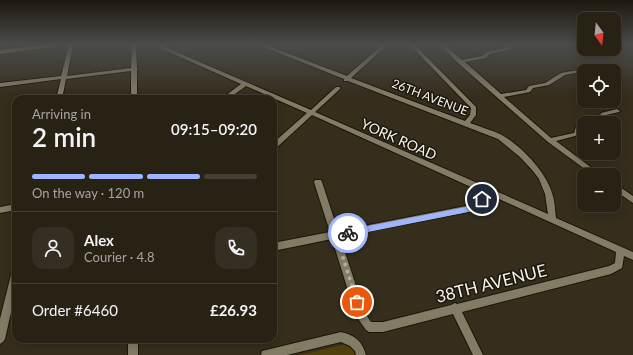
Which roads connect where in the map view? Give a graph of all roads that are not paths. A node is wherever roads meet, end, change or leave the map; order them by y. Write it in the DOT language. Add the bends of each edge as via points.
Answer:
graph roads {
  1 [pos="67,62"];
  2 [pos="135,62"];
  3 [pos="192,62"];
  4 [pos="301,62"];
  5 [pos="367,62"];
  6 [pos="428,62"];
  7 [pos="460,62"];
  8 [pos="135,70"];
  9 [pos="577,71"];
  10 [pos="64,77"];
  11 [pos="346,80"];
  12 [pos="245,84"];
  13 [pos="0,85"];
  14 [pos="338,88"];
  15 [pos="60,95"];
  16 [pos="134,95"];
  17 [pos="230,95"];
  18 [pos="271,95"];
  19 [pos="500,96"];
  20 [pos="277,98"];
  21 [pos="617,111"];
  22 [pos="310,112"];
  23 [pos="602,116"];
  24 [pos="467,123"];
  25 [pos="577,134"];
  26 [pos="550,140"];
  27 [pos="277,143"];
  28 [pos="588,168"];
  29 [pos="318,182"];
  30 [pos="487,190"];
  31 [pos="621,191"];
  32 [pos="633,199"];
  33 [pos="12,208"];
  34 [pos="0,210"];
  35 [pos="552,220"];
  36 [pos="336,235"];
  37 [pos="277,246"];
  38 [pos="620,250"];
  39 [pos="633,256"];
  40 [pos="12,288"];
  41 [pos="455,308"];
  42 [pos="0,339"];
  43 [pos="133,343"];
  44 [pos="133,355"];
  45 [pos="266,355"];
  46 [pos="361,355"];
  47 [pos="478,355"];
  1 -- 10 [label="street"];
  2 -- 8 [label="street"];
  3 -- 12 [label="street, YORK ROAD"];
  4 -- 11 [label="street, 26TH AVENUE"];
  5 -- 11 [label="street"];
  6 -- 24 [label="street" via="474,108 473,115"];
  7 -- 19 [label="street"];
  8 -- 10 [label="street"];
  8 -- 16 [label="street"];
  9 -- 19 [label="street" via="563,74 547,84 531,87 528,91"];
  10 -- 13 [label="street"];
  10 -- 15 [label="street"];
  11 -- 24 [label="street, 26TH AVENUE"];
  12 -- 17 [label="street"];
  12 -- 18 [label="street, YORK ROAD"];
  14 -- 22 [label="street"];
  19 -- 26 [label="street"];
  20 -- 22 [label="street, YORK ROAD"];
  21 -- 23 [label="street"];
  22 -- 27 [label="street"];
  22 -- 30 [label="street, YORK ROAD"];
  24 -- 35 [label="street, 26TH AVENUE" via="500,137 529,162 549,193"];
  25 -- 26 [label="street"];
  26 -- 28 [label="street"];
  29 -- 36 [label="street"];
  30 -- 35 [label="street, YORK ROAD"];
  30 -- 36 [label="street" via="478,207"];
  31 -- 32 [label="street"];
  33 -- 34 [label="street"];
  35 -- 38 [label="street, YORK ROAD"];
  36 -- 37 [label="street"];
  36 -- 41 [label="street, 38TH AVENUE" via="361,316 369,327 383,327"];
  38 -- 39 [label="street, YORK ROAD"];
  38 -- 41 [label="street, 38TH AVENUE" via="619,266 611,270"];
  40 -- 42 [label="street"];
  41 -- 47 [label="street"];
  43 -- 44 [label="street"];
  45 -- 46 [label="street" via="341,337 351,339 359,347"];
}
